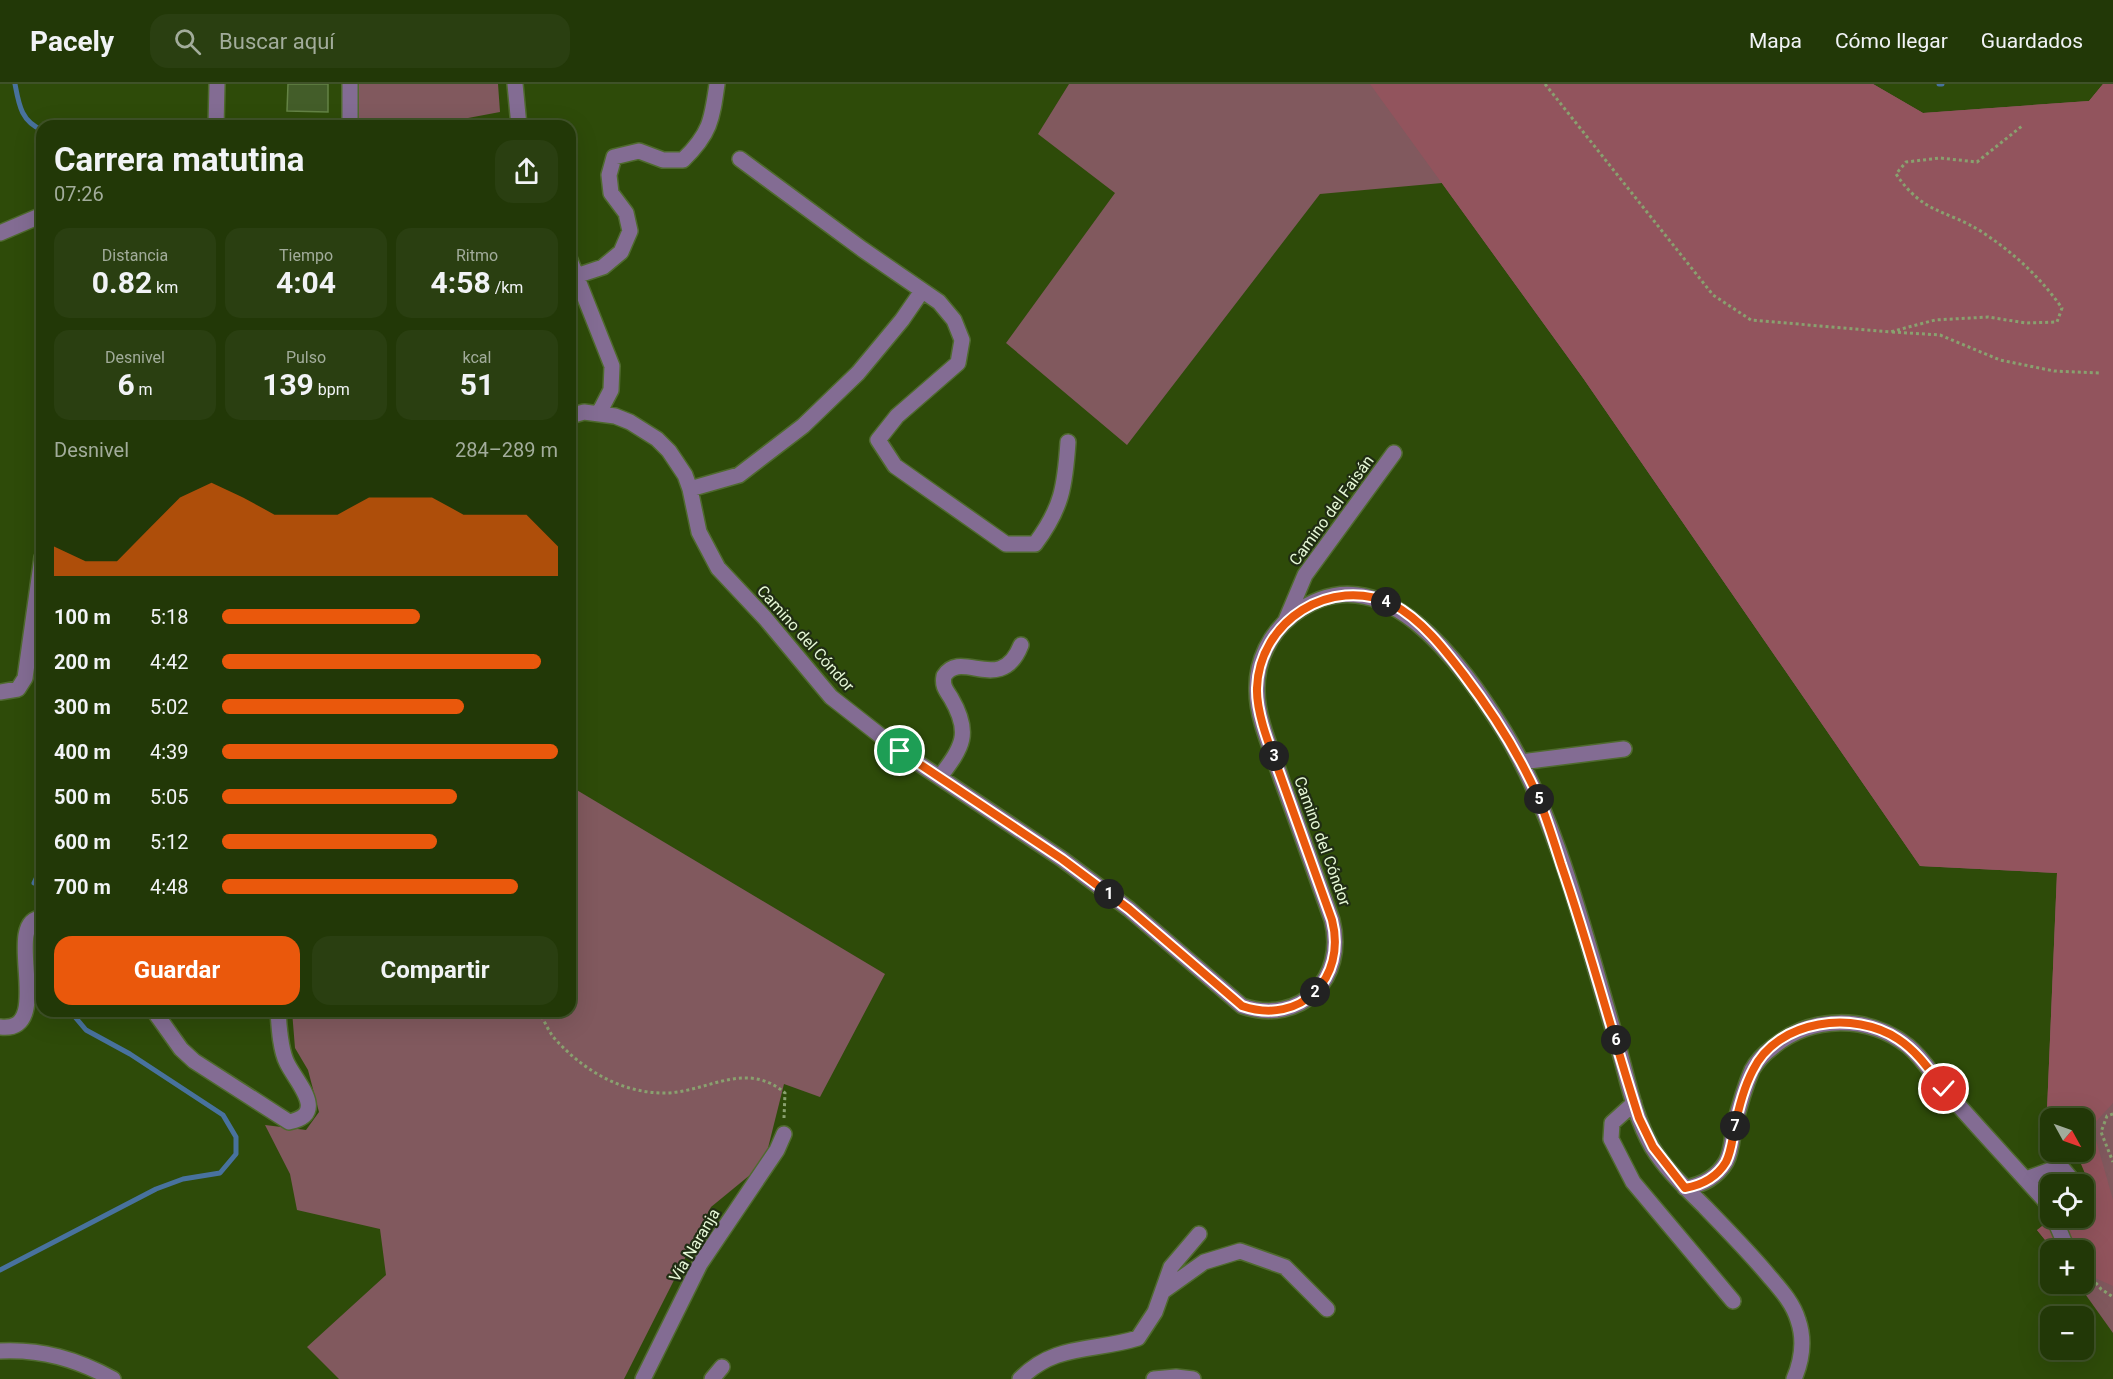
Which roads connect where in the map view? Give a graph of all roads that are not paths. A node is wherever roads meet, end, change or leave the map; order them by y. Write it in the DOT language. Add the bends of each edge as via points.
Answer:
graph roads {
  1 [pos="217,84"];
  2 [pos="350,84"];
  3 [pos="515,84"];
  4 [pos="717,84"];
  5 [pos="216,120"];
  6 [pos="350,120"];
  7 [pos="518,120"];
  8 [pos="740,159"];
  9 [pos="36,218"];
  10 [pos="0,233"];
  11 [pos="576,276"];
  12 [pos="922,291"];
  13 [pos="599,413"];
  14 [pos="576,414"];
  15 [pos="1068,442"];
  16 [pos="1394,453"];
  17 [pos="690,489"];
  18 [pos="36,600"];
  19 [pos="1285,622"];
  20 [pos="1021,645"];
  21 [pos="0,692"];
  22 [pos="1624,749"];
  23 [pos="1521,762"];
  24 [pos="940,777"];
  25 [pos="36,918"];
  26 [pos="158,1017"];
  27 [pos="279,1017"];
  28 [pos="0,1027"];
  29 [pos="1634,1103"];
  30 [pos="784,1134"];
  31 [pos="2067,1174"];
  32 [pos="2026,1179"];
  33 [pos="1685,1188"];
  34 [pos="2040,1194"];
  35 [pos="1199,1234"];
  36 [pos="1162,1292"];
  37 [pos="1733,1301"];
  38 [pos="1327,1309"];
  39 [pos="0,1350"];
  40 [pos="112,1379"];
  41 [pos="644,1379"];
  42 [pos="1020,1379"];
  43 [pos="1154,1379"];
  44 [pos="1193,1379"];
  45 [pos="1794,1379"];
  1 -- 5 [label="street"];
  2 -- 6 [label="street"];
  3 -- 7 [label="street"];
  4 -- 11 [label="street" via="713,115 701,142 683,160 663,160 639,151 614,157 609,175 611,194 626,213 630,231 621,252 603,267"];
  8 -- 12 [label="street"];
  9 -- 10 [label="street"];
  11 -- 13 [label="street" via="612,366 611,390"];
  12 -- 15 [label="street" via="939,302 954,320 962,339 958,363 897,416 878,440 895,466 1006,544 1035,544 1051,523 1065,487"];
  12 -- 17 [label="street" via="858,373 803,426 738,475"];
  13 -- 14 [label="street, Camino del Cóndor"];
  13 -- 17 [label="street, Camino del Cóndor" via="630,422 657,439 677,462"];
  16 -- 19 [label="street, Camino del Faisán" via="1305,575"];
  17 -- 24 [label="street, Camino del Cóndor" via="699,532 718,568 831,697"];
  18 -- 21 [label="street" via="25,678 18,689"];
  19 -- 23 [label="street, Camino del Cóndor" via="1305,607 1347,595 1377,599 1405,612 1464,674"];
  19 -- 24 [label="street, Camino del Cóndor" via="1262,659 1258,702 1332,920 1336,945 1325,981 1296,1005 1264,1011 1242,1006 1129,909"];
  20 -- 24 [label="street" via="1013,660 1000,669 985,671 958,665 944,676 944,688 958,712 962,729 959,750"];
  22 -- 23 [label="street"];
  23 -- 29 [label="street, Camino del Cóndor" via="1539,800 1570,889"];
  25 -- 28 [label="street" via="19,933 16,947 23,1013 8,1028"];
  26 -- 27 [label="street" via="194,1061 289,1122 308,1111 308,1098 286,1061"];
  29 -- 33 [label="street, Camino del Cóndor" via="1653,1147"];
  29 -- 37 [label="street" via="1612,1123 1611,1139 1633,1182"];
  30 -- 41 [label="street, Vía Naranja" via="700,1264"];
  31 -- 32 [label="street" via="2056,1168"];
  32 -- 33 [label="street" via="1908,1046 1882,1030 1837,1022 1792,1034 1761,1058 1742,1096 1726,1162 1707,1181"];
  32 -- 34 [label="street"];
  33 -- 45 [label="street, Camino del Cóndor" via="1748,1250 1793,1307 1802,1348"];
  35 -- 36 [label="street" via="1171,1267"];
  36 -- 38 [label="street" via="1204,1262 1240,1251 1285,1267"];
  36 -- 42 [label="street" via="1155,1312 1138,1338 1061,1352 1037,1364"];
  39 -- 40 [label="street" via="53,1354"];
  43 -- 44 [label="street"];
}
